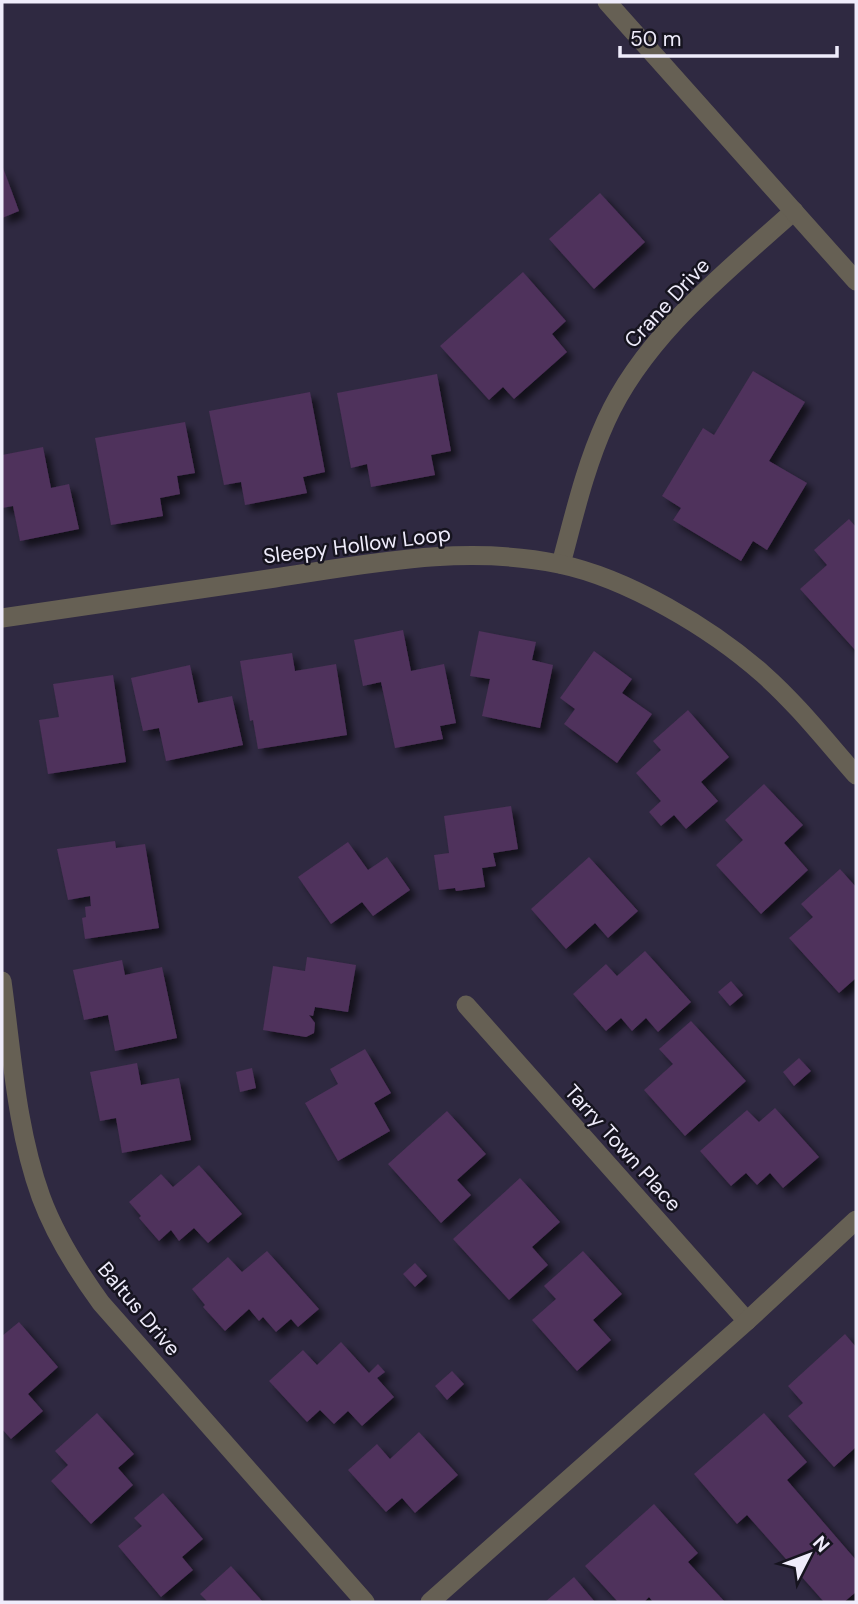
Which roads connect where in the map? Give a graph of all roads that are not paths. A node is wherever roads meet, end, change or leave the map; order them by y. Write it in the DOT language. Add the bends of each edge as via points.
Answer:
graph roads {
  1 [pos="607,2"];
  2 [pos="794,211"];
  3 [pos="856,281"];
  4 [pos="561,564"];
  5 [pos="2,618"];
  6 [pos="856,775"];
  7 [pos="2,982"];
  8 [pos="466,1005"];
  9 [pos="856,1220"];
  10 [pos="747,1321"];
  11 [pos="365,1602"];
  12 [pos="430,1602"];
  1 -- 2 [label="street"];
  2 -- 3 [label="street"];
  2 -- 4 [label="street, Crane Drive" via="692,304 625,385 589,462"];
  4 -- 5 [label="street, Sleepy Hollow Loop" via="479,555 404,558"];
  4 -- 6 [label="street, Sleepy Hollow Loop" via="649,597 728,646 763,674"];
  7 -- 11 [label="street, Baltus Drive" via="29,1162 79,1273"];
  8 -- 10 [label="street, Tarry Town Place"];
  9 -- 10 [label="street"];
  10 -- 12 [label="street"];
}
